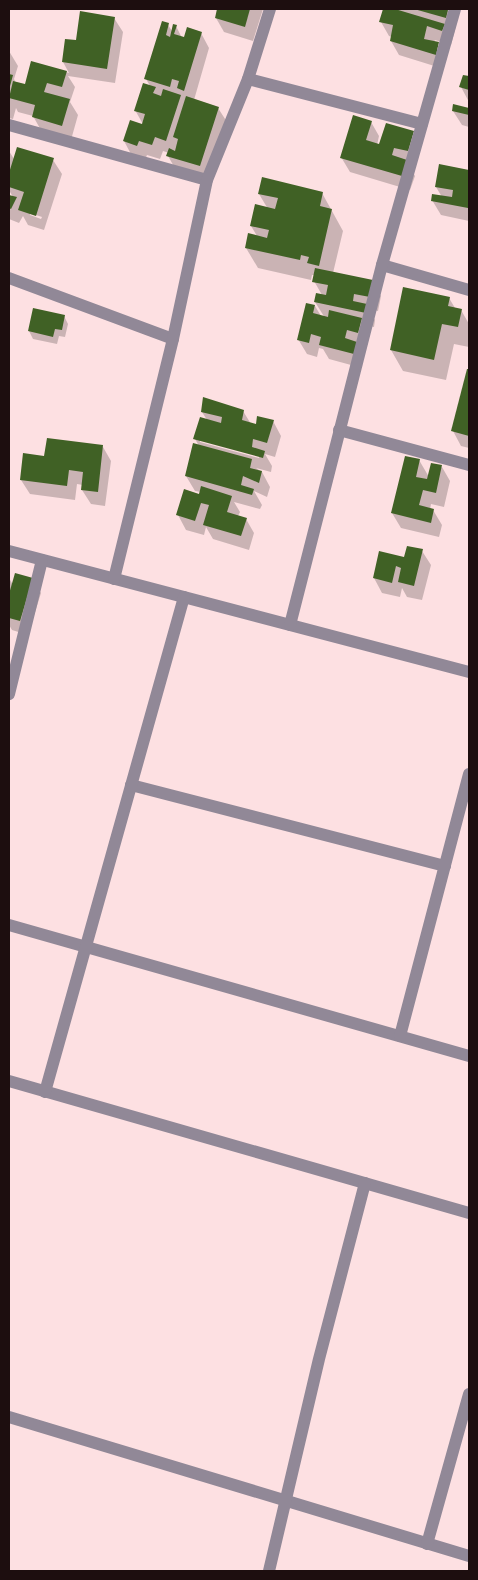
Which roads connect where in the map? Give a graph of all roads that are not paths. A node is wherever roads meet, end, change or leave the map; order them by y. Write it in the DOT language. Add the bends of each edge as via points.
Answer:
graph roads {
  1 [pos="270,9"];
  2 [pos="455,9"];
  3 [pos="248,79"];
  4 [pos="422,124"];
  5 [pos="9,125"];
  6 [pos="207,180"];
  7 [pos="382,265"];
  8 [pos="9,278"];
  9 [pos="469,290"];
  10 [pos="173,339"];
  11 [pos="339,430"];
  12 [pos="469,465"];
  13 [pos="9,551"];
  14 [pos="42,560"];
  15 [pos="114,579"];
  16 [pos="184,597"];
  17 [pos="290,625"];
  18 [pos="469,672"];
  19 [pos="9,694"];
  20 [pos="469,774"];
  21 [pos="132,785"];
  22 [pos="446,866"];
  23 [pos="9,925"];
  24 [pos="86,948"];
  25 [pos="400,1036"];
  26 [pos="469,1056"];
  27 [pos="9,1081"];
  28 [pos="46,1092"];
  29 [pos="365,1183"];
  30 [pos="469,1213"];
  31 [pos="469,1394"];
  32 [pos="9,1417"];
  33 [pos="286,1499"];
  34 [pos="427,1544"];
  35 [pos="469,1556"];
  36 [pos="269,1571"];
  1 -- 3 [label="street"];
  2 -- 4 [label="street"];
  3 -- 4 [label="street"];
  3 -- 6 [label="street"];
  4 -- 7 [label="street"];
  5 -- 6 [label="street"];
  6 -- 10 [label="street"];
  7 -- 9 [label="street"];
  7 -- 11 [label="street"];
  8 -- 10 [label="street"];
  10 -- 15 [label="street"];
  11 -- 12 [label="street"];
  11 -- 17 [label="street"];
  13 -- 14 [label="street"];
  14 -- 15 [label="street"];
  14 -- 19 [label="street"];
  15 -- 16 [label="street"];
  16 -- 17 [label="street"];
  16 -- 21 [label="street"];
  17 -- 18 [label="street"];
  20 -- 22 [label="street"];
  21 -- 22 [label="street"];
  21 -- 24 [label="street"];
  22 -- 25 [label="street"];
  23 -- 24 [label="street"];
  24 -- 25 [label="street"];
  24 -- 28 [label="street"];
  25 -- 26 [label="street"];
  27 -- 28 [label="street"];
  28 -- 29 [label="street"];
  29 -- 30 [label="street"];
  29 -- 33 [label="street"];
  31 -- 34 [label="street"];
  32 -- 33 [label="street"];
  33 -- 34 [label="street"];
  33 -- 36 [label="street"];
  34 -- 35 [label="street"];
}
